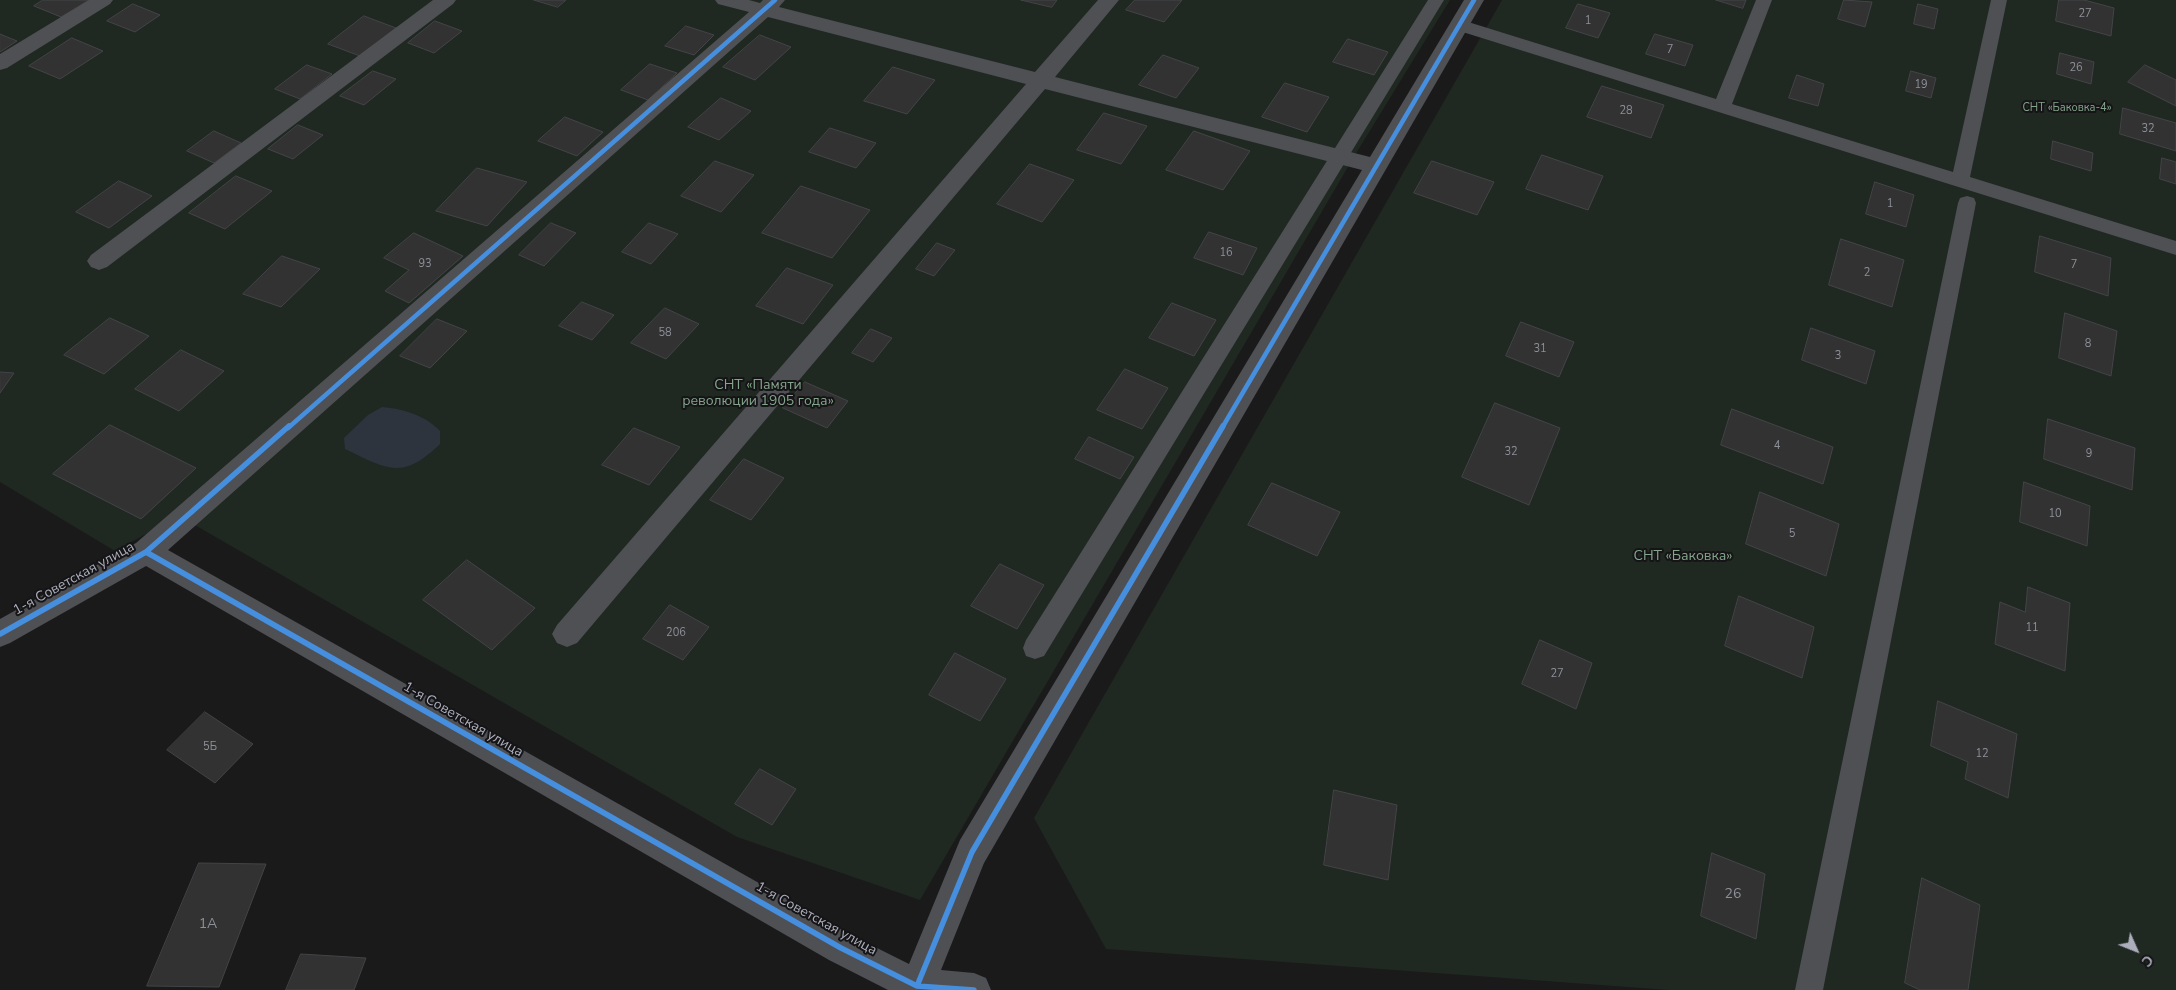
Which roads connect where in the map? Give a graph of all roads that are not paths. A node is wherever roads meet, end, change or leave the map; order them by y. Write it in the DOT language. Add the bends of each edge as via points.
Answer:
graph roads {
  1 [pos="103,0"];
  2 [pos="446,0"];
  3 [pos="725,0"];
  4 [pos="1109,0"];
  5 [pos="1436,0"];
  6 [pos="1474,0"];
  7 [pos="1764,0"];
  8 [pos="1998,0"];
  9 [pos="770,5"];
  10 [pos="1459,25"];
  11 [pos="0,63"];
  12 [pos="1039,80"];
  13 [pos="1722,107"];
  14 [pos="1338,157"];
  15 [pos="1375,166"];
  16 [pos="1960,181"];
  17 [pos="1967,204"];
  18 [pos="2176,248"];
  19 [pos="99,262"];
  20 [pos="146,552"];
  21 [pos="0,634"];
  22 [pos="566,634"];
  23 [pos="1035,648"];
  24 [pos="917,986"];
  25 [pos="974,990"];
  26 [pos="1809,990"];
  1 -- 11 [label="street"];
  2 -- 19 [label="street"];
  3 -- 9 [label="street"];
  4 -- 12 [label="street"];
  5 -- 14 [label="lane"];
  6 -- 10 [label="street"];
  7 -- 13 [label="lane"];
  8 -- 16 [label="lane"];
  9 -- 12 [label="street"];
  9 -- 20 [label="street"];
  10 -- 13 [label="lane"];
  10 -- 15 [label="street"];
  12 -- 14 [label="street"];
  12 -- 22 [label="street"];
  13 -- 16 [label="lane"];
  14 -- 15 [label="street"];
  14 -- 23 [label="lane"];
  15 -- 24 [label="street" via="972,852"];
  16 -- 18 [label="lane"];
  17 -- 26 [label="lane"];
  20 -- 21 [label="street, 1-я Советская улица"];
  20 -- 24 [label="street, 1-я Советская улица" via="841,948"];
  24 -- 25 [label="street"];
}
